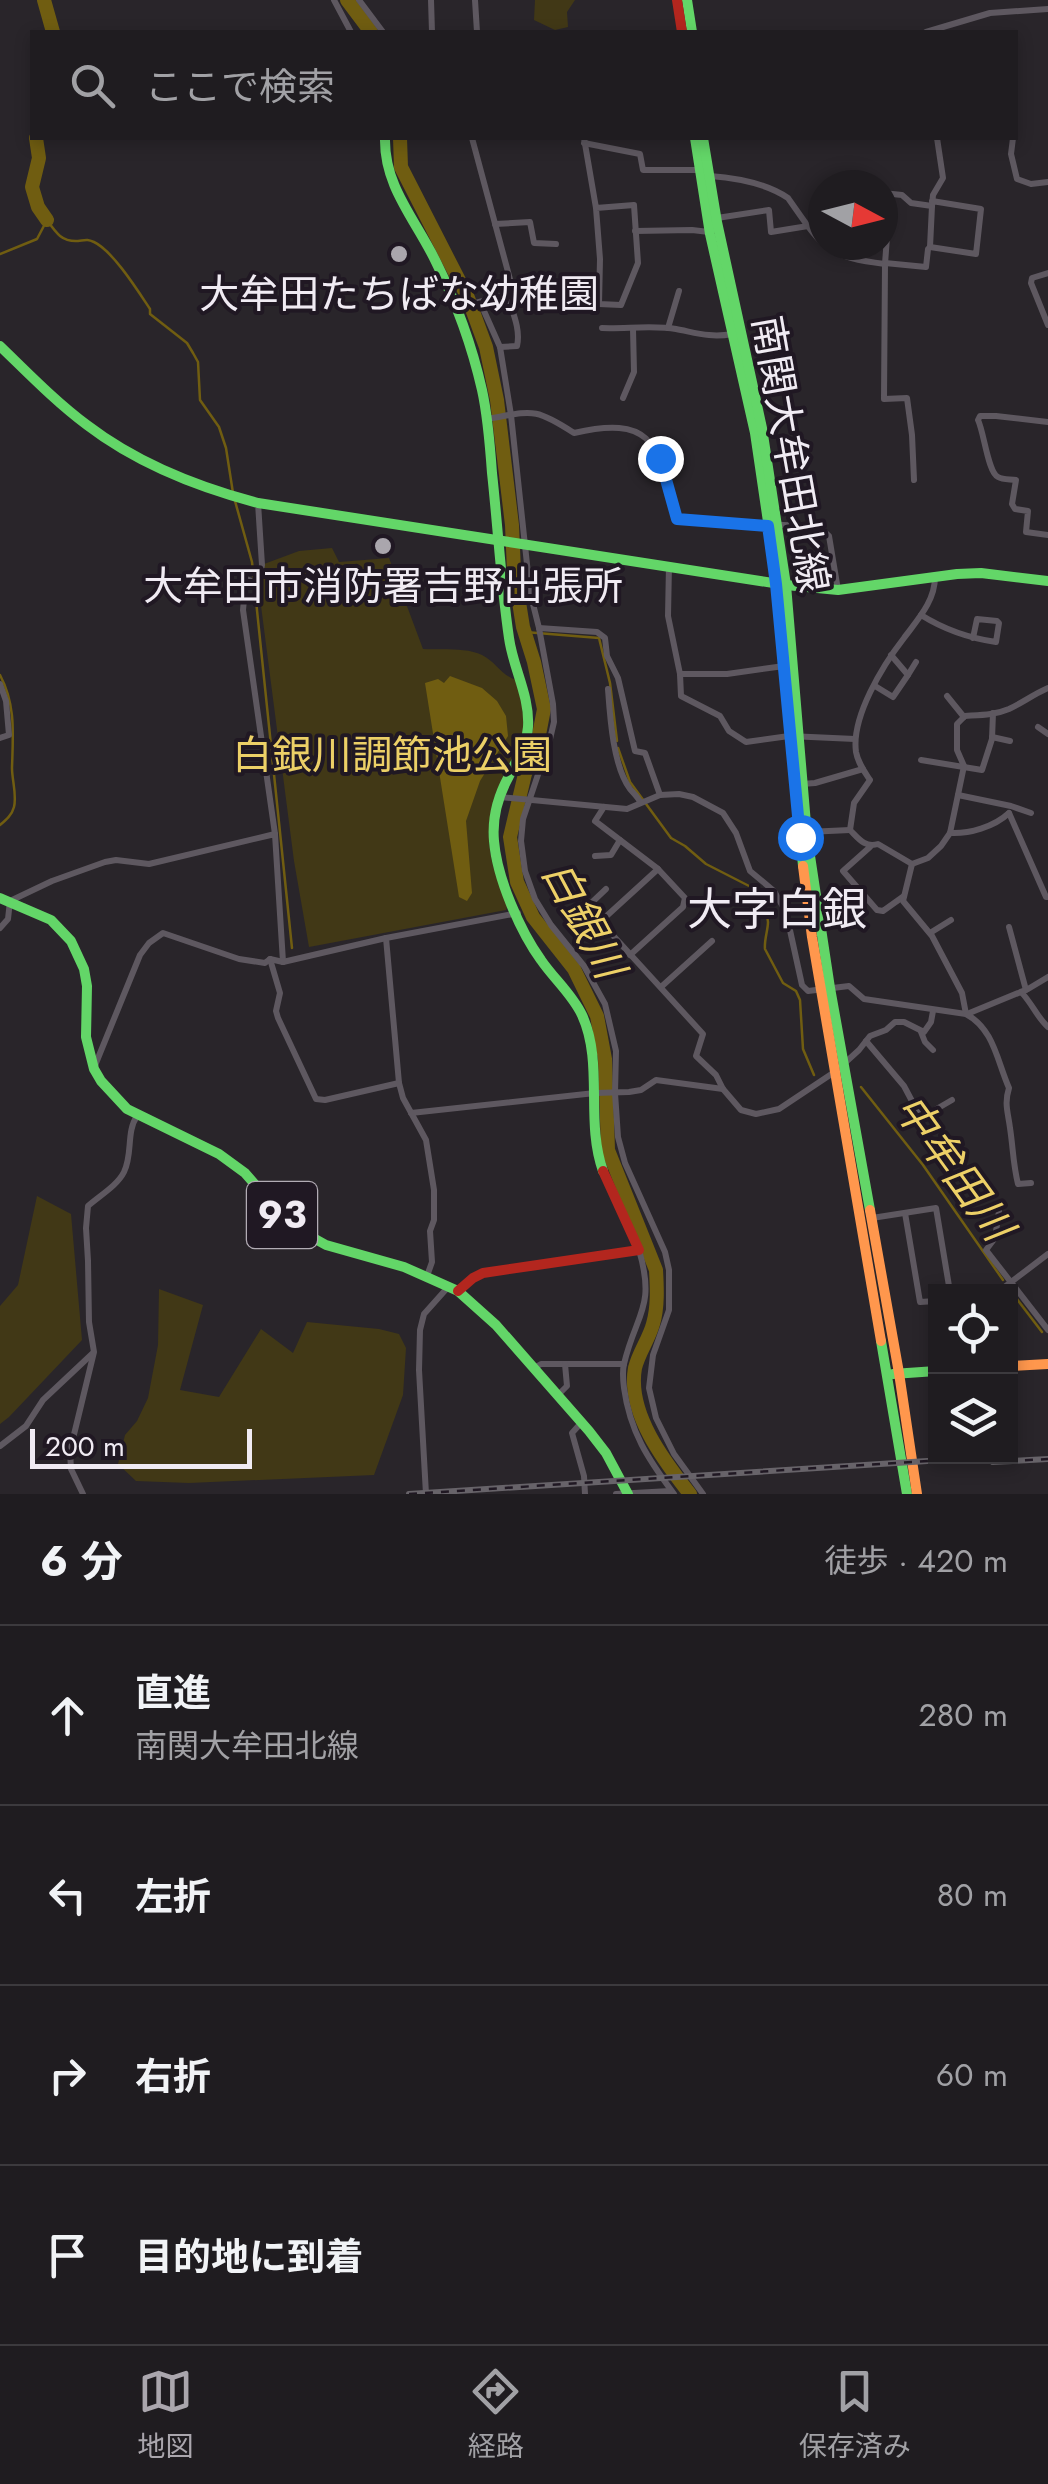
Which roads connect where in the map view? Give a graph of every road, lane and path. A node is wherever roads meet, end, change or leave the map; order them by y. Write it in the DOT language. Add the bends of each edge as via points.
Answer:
graph roads {
  1 [pos="334,0"];
  2 [pos="359,0"];
  3 [pos="430,0"];
  4 [pos="475,0"];
  5 [pos="677,0"];
  6 [pos="686,0"];
  7 [pos="989,0"];
  8 [pos="1048,9"];
  9 [pos="990,14"];
  10 [pos="350,30"];
  11 [pos="382,30"];
  12 [pos="432,30"];
  13 [pos="477,30"];
  14 [pos="682,30"];
  15 [pos="692,30"];
  16 [pos="942,30"];
  17 [pos="385,140"];
  18 [pos="473,140"];
  19 [pos="584,140"];
  20 [pos="696,140"];
  21 [pos="703,140"];
  22 [pos="937,140"];
  23 [pos="1013,140"];
  24 [pos="705,173"];
  25 [pos="1048,182"];
  26 [pos="898,195"];
  27 [pos="932,204"];
  28 [pos="596,208"];
  29 [pos="716,218"];
  30 [pos="495,224"];
  31 [pos="808,226"];
  32 [pos="635,230"];
  33 [pos="710,232"];
  34 [pos="556,244"];
  35 [pos="930,248"];
  36 [pos="853,260"];
  37 [pos="885,260"];
  38 [pos="885,264"];
  39 [pos="1048,272"];
  40 [pos="679,290"];
  41 [pos="507,294"];
  42 [pos="478,303"];
  43 [pos="455,309"];
  44 [pos="1048,325"];
  45 [pos="602,328"];
  46 [pos="668,328"];
  47 [pos="633,329"];
  48 [pos="732,334"];
  49 [pos="0,346"];
  50 [pos="500,347"];
  51 [pos="623,398"];
  52 [pos="509,415"];
  53 [pos="489,419"];
  54 [pos="1048,422"];
  55 [pos="914,480"];
  56 [pos="258,503"];
  57 [pos="772,526"];
  58 [pos="1048,535"];
  59 [pos="501,542"];
  60 [pos="523,545"];
  61 [pos="669,565"];
  62 [pos="934,576"];
  63 [pos="1048,581"];
  64 [pos="782,584"];
  65 [pos="838,590"];
  66 [pos="921,615"];
  67 [pos="539,631"];
  68 [pos="973,638"];
  69 [pos="891,655"];
  70 [pos="916,662"];
  71 [pos="784,666"];
  72 [pos="680,674"];
  73 [pos="908,675"];
  74 [pos="0,684"];
  75 [pos="875,686"];
  76 [pos="1048,688"];
  77 [pos="608,690"];
  78 [pos="946,696"];
  79 [pos="993,714"];
  80 [pos="964,717"];
  81 [pos="1038,727"];
  82 [pos="1048,734"];
  83 [pos="794,736"];
  84 [pos="992,737"];
  85 [pos="0,738"];
  86 [pos="856,739"];
  87 [pos="1010,741"];
  88 [pos="921,760"];
  89 [pos="878,766"];
  90 [pos="964,766"];
  91 [pos="865,772"];
  92 [pos="802,784"];
  93 [pos="958,795"];
  94 [pos="660,796"];
  95 [pos="503,797"];
  96 [pos="528,800"];
  97 [pos="644,801"];
  98 [pos="604,807"];
  99 [pos="1010,810"];
  100 [pos="1031,813"];
  101 [pos="850,830"];
  102 [pos="807,832"];
  103 [pos="950,833"];
  104 [pos="275,834"];
  105 [pos="620,840"];
  106 [pos="871,846"];
  107 [pos="595,856"];
  108 [pos="912,864"];
  109 [pos="658,869"];
  110 [pos="606,889"];
  111 [pos="904,896"];
  112 [pos="1048,897"];
  113 [pos="5,900"];
  114 [pos="518,913"];
  115 [pos="952,920"];
  116 [pos="600,922"];
  117 [pos="1008,927"];
  118 [pos="0,928"];
  119 [pos="930,933"];
  120 [pos="386,938"];
  121 [pos="712,941"];
  122 [pos="630,955"];
  123 [pos="270,960"];
  124 [pos="282,962"];
  125 [pos="1048,978"];
  126 [pos="661,987"];
  127 [pos="826,989"];
  128 [pos="1024,991"];
  129 [pos="932,1010"];
  130 [pos="966,1014"];
  131 [pos="1048,1027"];
  132 [pos="920,1030"];
  133 [pos="866,1041"];
  134 [pos="933,1050"];
  135 [pos="840,1067"];
  136 [pos="94,1069"];
  137 [pos="399,1083"];
  138 [pos="723,1089"];
  139 [pos="593,1093"];
  140 [pos="614,1093"];
  141 [pos="952,1100"];
  142 [pos="410,1113"];
  143 [pos="138,1116"];
  144 [pos="1031,1183"];
  145 [pos="999,1211"];
  146 [pos="905,1213"];
  147 [pos="872,1218"];
  148 [pos="639,1250"];
  149 [pos="1047,1258"];
  150 [pos="427,1276"];
  151 [pos="1010,1283"];
  152 [pos="949,1284"];
  153 [pos="453,1289"];
  154 [pos="928,1302"];
  155 [pos="1048,1330"];
  156 [pos="94,1352"];
  157 [pos="565,1364"];
  158 [pos="624,1364"];
  159 [pos="1048,1364"];
  160 [pos="1018,1366"];
  161 [pos="534,1368"];
  162 [pos="928,1372"];
  163 [pos="893,1374"];
  164 [pos="558,1396"];
  165 [pos="582,1422"];
  166 [pos="0,1446"];
  167 [pos="673,1493"];
  168 [pos="84,1494"];
  169 [pos="426,1494"];
  170 [pos="585,1494"];
  171 [pos="616,1494"];
  172 [pos="627,1494"];
  173 [pos="703,1494"];
  174 [pos="907,1494"];
  175 [pos="917,1494"];
  1 -- 10 [label="street"];
  2 -- 11 [label="street"];
  3 -- 12 [label="street"];
  4 -- 13 [label="street"];
  5 -- 14 [label="main road"];
  6 -- 15 [label="main road"];
  7 -- 9 [label="street"];
  8 -- 9 [label="street"];
  9 -- 16 [label="street"];
  17 -- 43 [label="main road" via="389,176"];
  18 -- 30 [label="street"];
  19 -- 24 [label="street" via="640,154 643,170"];
  19 -- 28 [label="street"];
  20 -- 24 [label="main road, 南関大牟田北線"];
  21 -- 24 [label="main road, 南関大牟田北線"];
  22 -- 27 [label="street" via="943,178"];
  23 -- 25 [label="street" via="1018,179"];
  24 -- 29 [label="main road, 南関大牟田北線"];
  24 -- 31 [label="street" via="782,194"];
  24 -- 33 [label="main road, 南関大牟田北線"];
  26 -- 27 [label="street"];
  27 -- 35 [label="street"];
  27 -- 35 [label="street" via="980,209 976,254"];
  28 -- 32 [label="street" via="634,205"];
  28 -- 32 [label="street" via="599,304 621,306 638,263"];
  29 -- 31 [label="street" via="769,210 772,232"];
  29 -- 57 [label="main road, 南関大牟田北線" via="762,428"];
  30 -- 34 [label="street" via="530,222 534,242"];
  30 -- 41 [label="street" via="511,283"];
  32 -- 33 [label="street"];
  33 -- 48 [label="main road, 南関大牟田北線"];
  35 -- 38 [label="street" via="926,268"];
  36 -- 38 [label="street"];
  37 -- 38 [label="street"];
  38 -- 55 [label="street" via="884,399 907,398"];
  39 -- 44 [label="street" via="1031,282"];
  40 -- 46 [label="street"];
  41 -- 42 [label="street"];
  41 -- 50 [label="street" via="519,342"];
  42 -- 43 [label="street"];
  42 -- 50 [label="street"];
  43 -- 53 [label="main road"];
  45 -- 47 [label="street"];
  46 -- 47 [label="street"];
  46 -- 48 [label="street"];
  47 -- 51 [label="street" via="634,372"];
  48 -- 57 [label="main road, 南関大牟田北線"];
  49 -- 56 [label="main road" via="72,413 124,450 174,476"];
  50 -- 52 [label="street"];
  52 -- 53 [label="street"];
  52 -- 57 [label="street" via="543,414 574,434 602,426 636,431 656,448 677,519"];
  52 -- 60 [label="street"];
  53 -- 59 [label="main road"];
  54 -- 58 [label="street" via="978,420 992,472 1016,480 1012,504 1028,511 1026,532"];
  56 -- 59 [label="main road"];
  56 -- 104 [label="street" via="262,564 258,583 246,580 243,610"];
  57 -- 64 [label="main road, 南関大牟田北線"];
  57 -- 65 [label="street" via="819,527 829,536"];
  59 -- 60 [label="main road"];
  59 -- 95 [label="main road" via="510,645 528,730"];
  60 -- 61 [label="main road"];
  60 -- 67 [label="street"];
  61 -- 64 [label="main road"];
  61 -- 72 [label="street" via="668,616"];
  62 -- 63 [label="main road" via="980,573"];
  62 -- 65 [label="main road"];
  62 -- 66 [label="street" via="935,589"];
  64 -- 65 [label="main road"];
  64 -- 71 [label="main road, 南関大牟田北線"];
  64 -- 83 [label="main road, 南関大牟田北線"];
  66 -- 68 [label="street"];
  66 -- 69 [label="street"];
  67 -- 94 [label="street" via="598,632 606,638 635,751 645,753"];
  67 -- 96 [label="street" via="554,722"];
  68 -- 68 [label="street" via="996,642 999,623 977,620"];
  69 -- 73 [label="street"];
  69 -- 75 [label="street"];
  70 -- 73 [label="street"];
  71 -- 72 [label="street"];
  71 -- 83 [label="main road, 南関大牟田北線"];
  72 -- 83 [label="street" via="680,696 720,716 746,742"];
  73 -- 75 [label="street" via="893,697"];
  74 -- 85 [label="street" via="9,735"];
  75 -- 86 [label="street"];
  76 -- 79 [label="street"];
  77 -- 97 [label="street" via="617,756 629,788"];
  78 -- 80 [label="street"];
  79 -- 80 [label="street"];
  79 -- 84 [label="street"];
  80 -- 90 [label="street" via="957,750"];
  81 -- 82 [label="street"];
  83 -- 86 [label="street"];
  83 -- 92 [label="main road, 南関大牟田北線"];
  83 -- 127 [label="main road, 南関大牟田北線" via="802,854"];
  84 -- 87 [label="street"];
  84 -- 90 [label="street" via="982,770"];
  86 -- 91 [label="street"];
  88 -- 90 [label="street"];
  89 -- 91 [label="street"];
  90 -- 93 [label="street"];
  91 -- 92 [label="street"];
  91 -- 101 [label="street" via="870,780 854,803"];
  92 -- 102 [label="main road, 南関大牟田北線"];
  93 -- 99 [label="street"];
  93 -- 103 [label="street"];
  94 -- 97 [label="street"];
  94 -- 127 [label="street" via="692,797 723,812 750,871 786,912 802,985"];
  95 -- 96 [label="street"];
  95 -- 114 [label="main road" via="493,835"];
  96 -- 98 [label="street"];
  96 -- 140 [label="street" via="521,841 525,871 535,899 605,1004 616,1051"];
  97 -- 98 [label="street"];
  98 -- 105 [label="street" via="596,822"];
  99 -- 100 [label="street"];
  99 -- 103 [label="street" via="982,828"];
  99 -- 112 [label="street"];
  101 -- 102 [label="street"];
  101 -- 106 [label="street"];
  102 -- 127 [label="main road, 南関大牟田北線"];
  103 -- 108 [label="street" via="928,858"];
  104 -- 113 [label="street" via="149,864 104,862"];
  104 -- 124 [label="street"];
  105 -- 107 [label="street" via="611,854"];
  105 -- 109 [label="street"];
  106 -- 108 [label="street"];
  106 -- 111 [label="street" via="843,872 877,910"];
  108 -- 111 [label="street"];
  109 -- 116 [label="street"];
  109 -- 122 [label="street" via="685,898 683,906"];
  110 -- 116 [label="street" via="587,907"];
  111 -- 119 [label="street"];
  113 -- 118 [label="street" via="8,920"];
  113 -- 136 [label="main road" via="50,920 71,940 87,986 86,1037"];
  114 -- 120 [label="street"];
  114 -- 139 [label="main road" via="540,960 584,1018"];
  115 -- 119 [label="street"];
  116 -- 122 [label="street"];
  117 -- 128 [label="street"];
  119 -- 130 [label="street"];
  120 -- 124 [label="street"];
  120 -- 137 [label="street"];
  121 -- 126 [label="street"];
  122 -- 126 [label="street"];
  123 -- 124 [label="street"];
  123 -- 136 [label="street" via="238,959 157,935 140,954"];
  123 -- 137 [label="street" via="280,993 278,1018 316,1099"];
  125 -- 128 [label="street"];
  126 -- 138 [label="street" via="703,1034 696,1056"];
  127 -- 129 [label="street" via="849,986 864,999"];
  127 -- 135 [label="main road, 南関大牟田北線"];
  128 -- 130 [label="street"];
  128 -- 131 [label="street"];
  129 -- 130 [label="street"];
  129 -- 132 [label="street" via="928,1029"];
  130 -- 144 [label="street" via="990,1037 1009,1088 1005,1100 1018,1184"];
  132 -- 133 [label="street" via="895,1022"];
  132 -- 134 [label="street"];
  133 -- 135 [label="street"];
  133 -- 141 [label="street" via="921,1118"];
  135 -- 138 [label="street" via="769,1112 741,1110"];
  135 -- 147 [label="main road, 南関大牟田北線"];
  135 -- 163 [label="main road, 南関大牟田北線"];
  136 -- 143 [label="main road, 93"];
  137 -- 142 [label="street"];
  138 -- 140 [label="street" via="656,1080 641,1090"];
  139 -- 140 [label="street"];
  139 -- 142 [label="street"];
  139 -- 148 [label="main road" via="598,1157"];
  140 -- 173 [label="street" via="625,1162 669,1270 669,1310 649,1388 674,1454"];
  142 -- 150 [label="street" via="426,1140 434,1190"];
  143 -- 150 [label="main road, 93" via="245,1172 299,1230"];
  143 -- 156 [label="street" via="125,1170 88,1206"];
  145 -- 151 [label="street" via="986,1250"];
  146 -- 147 [label="street"];
  146 -- 152 [label="street" via="936,1208"];
  146 -- 154 [label="street" via="920,1302"];
  147 -- 163 [label="main road, 南関大牟田北線"];
  148 -- 153 [label="main road" via="483,1273"];
  148 -- 158 [label="street" via="646,1294"];
  149 -- 151 [label="street"];
  150 -- 153 [label="main road, 93"];
  151 -- 155 [label="street"];
  153 -- 161 [label="main road, 93"];
  153 -- 169 [label="street" via="424,1314 420,1330"];
  156 -- 166 [label="street"];
  156 -- 168 [label="street" via="70,1451"];
  157 -- 158 [label="street"];
  157 -- 161 [label="street"];
  157 -- 164 [label="street" via="567,1386"];
  158 -- 167 [label="street" via="627,1410 638,1440"];
  159 -- 160 [label="main road"];
  161 -- 164 [label="main road, 93"];
  162 -- 163 [label="main road"];
  163 -- 174 [label="main road, 南関大牟田北線"];
  163 -- 175 [label="main road, 南関大牟田北線"];
  164 -- 165 [label="main road, 93"];
  165 -- 170 [label="street" via="572,1433"];
  165 -- 172 [label="main road, 93"];
  167 -- 172 [label="street"];
  171 -- 172 [label="street"];
}
